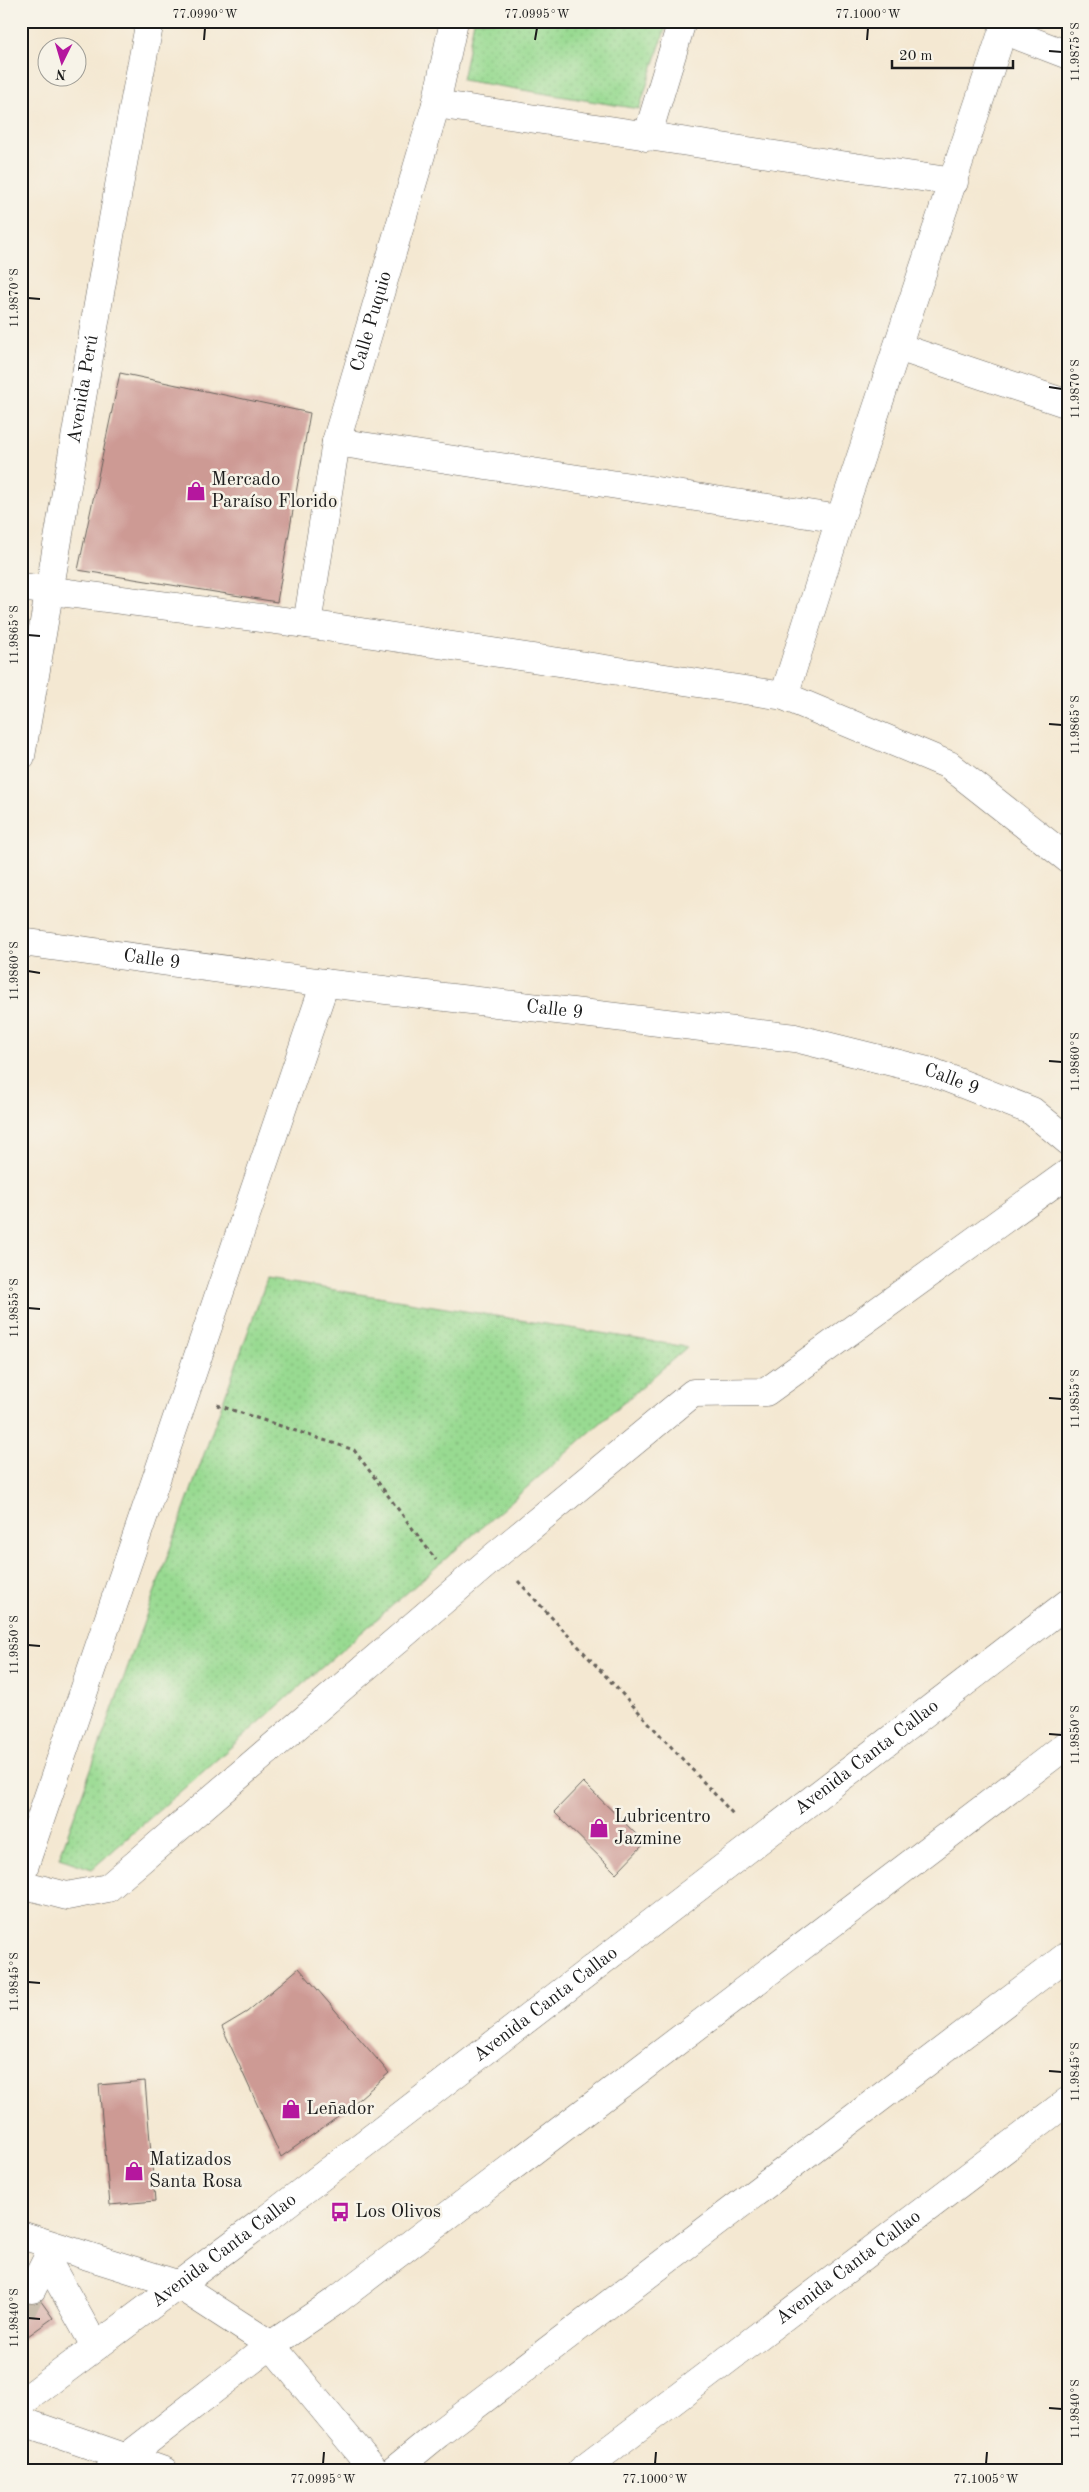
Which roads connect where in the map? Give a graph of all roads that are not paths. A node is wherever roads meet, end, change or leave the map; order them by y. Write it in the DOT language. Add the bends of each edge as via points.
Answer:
graph roads {
  1 [pos="150,21"];
  2 [pos="454,21"];
  3 [pos="682,21"];
  4 [pos="1004,26"];
  5 [pos="1068,55"];
  6 [pos="436,104"];
  7 [pos="647,137"];
  8 [pos="954,182"];
  9 [pos="898,347"];
  10 [pos="1068,404"];
  11 [pos="336,442"];
  12 [pos="840,519"];
  13 [pos="21,587"];
  14 [pos="50,590"];
  15 [pos="307,624"];
  16 [pos="784,696"];
  17 [pos="21,756"];
  18 [pos="1068,859"];
  19 [pos="21,942"];
  20 [pos="325,983"];
  21 [pos="1068,1141"];
  22 [pos="1068,1173"];
  23 [pos="1068,1603"];
  24 [pos="1065,1739"];
  25 [pos="21,1876"];
  26 [pos="21,1884"];
  27 [pos="1068,1955"];
  28 [pos="1068,2101"];
  29 [pos="21,2235"];
  30 [pos="50,2253"];
  31 [pos="177,2284"];
  32 [pos="32,2289"];
  33 [pos="272,2345"];
  34 [pos="95,2346"];
  35 [pos="21,2403"];
  36 [pos="21,2421"];
  37 [pos="117,2464"];
  38 [pos="164,2471"];
  39 [pos="375,2471"];
  40 [pos="393,2471"];
  41 [pos="581,2471"];
  1 -- 14 [label="main road, Avenida Perú" via="71,455"];
  2 -- 6 [label="main road, Calle Puquio"];
  3 -- 7 [label="main road"];
  4 -- 5 [label="main road"];
  4 -- 8 [label="main road"];
  6 -- 7 [label="main road"];
  6 -- 11 [label="main road, Calle Puquio"];
  7 -- 8 [label="main road"];
  8 -- 9 [label="main road"];
  9 -- 10 [label="main road"];
  9 -- 12 [label="main road"];
  11 -- 12 [label="main road"];
  11 -- 15 [label="main road, Calle Puquio"];
  12 -- 16 [label="main road"];
  13 -- 14 [label="main road"];
  14 -- 15 [label="main road"];
  14 -- 17 [label="main road, Avenida Perú"];
  15 -- 16 [label="main road"];
  16 -- 18 [label="main road" via="949,765"];
  19 -- 20 [label="main road, Calle 9"];
  20 -- 21 [label="main road, Calle 9" via="796,1038 932,1072 1032,1111"];
  20 -- 25 [label="main road"];
  22 -- 26 [label="main road" via="766,1392 693,1393 495,1556 108,1888 67,1896"];
  23 -- 31 [label="main road, Avenida Canta Callao" via="273,2214"];
  24 -- 33 [label="main road" via="337,2300"];
  27 -- 40 [label="main road"];
  28 -- 41 [label="main road, Avenida Canta Callao"];
  29 -- 30 [label="main road"];
  30 -- 31 [label="main road"];
  30 -- 32 [label="main road"];
  30 -- 34 [label="main road"];
  31 -- 33 [label="main road"];
  31 -- 34 [label="main road, Avenida Canta Callao"];
  33 -- 37 [label="main road"];
  33 -- 39 [label="main road"];
  34 -- 35 [label="main road, Avenida Canta Callao"];
  36 -- 37 [label="main road"];
  37 -- 38 [label="main road"];
}
